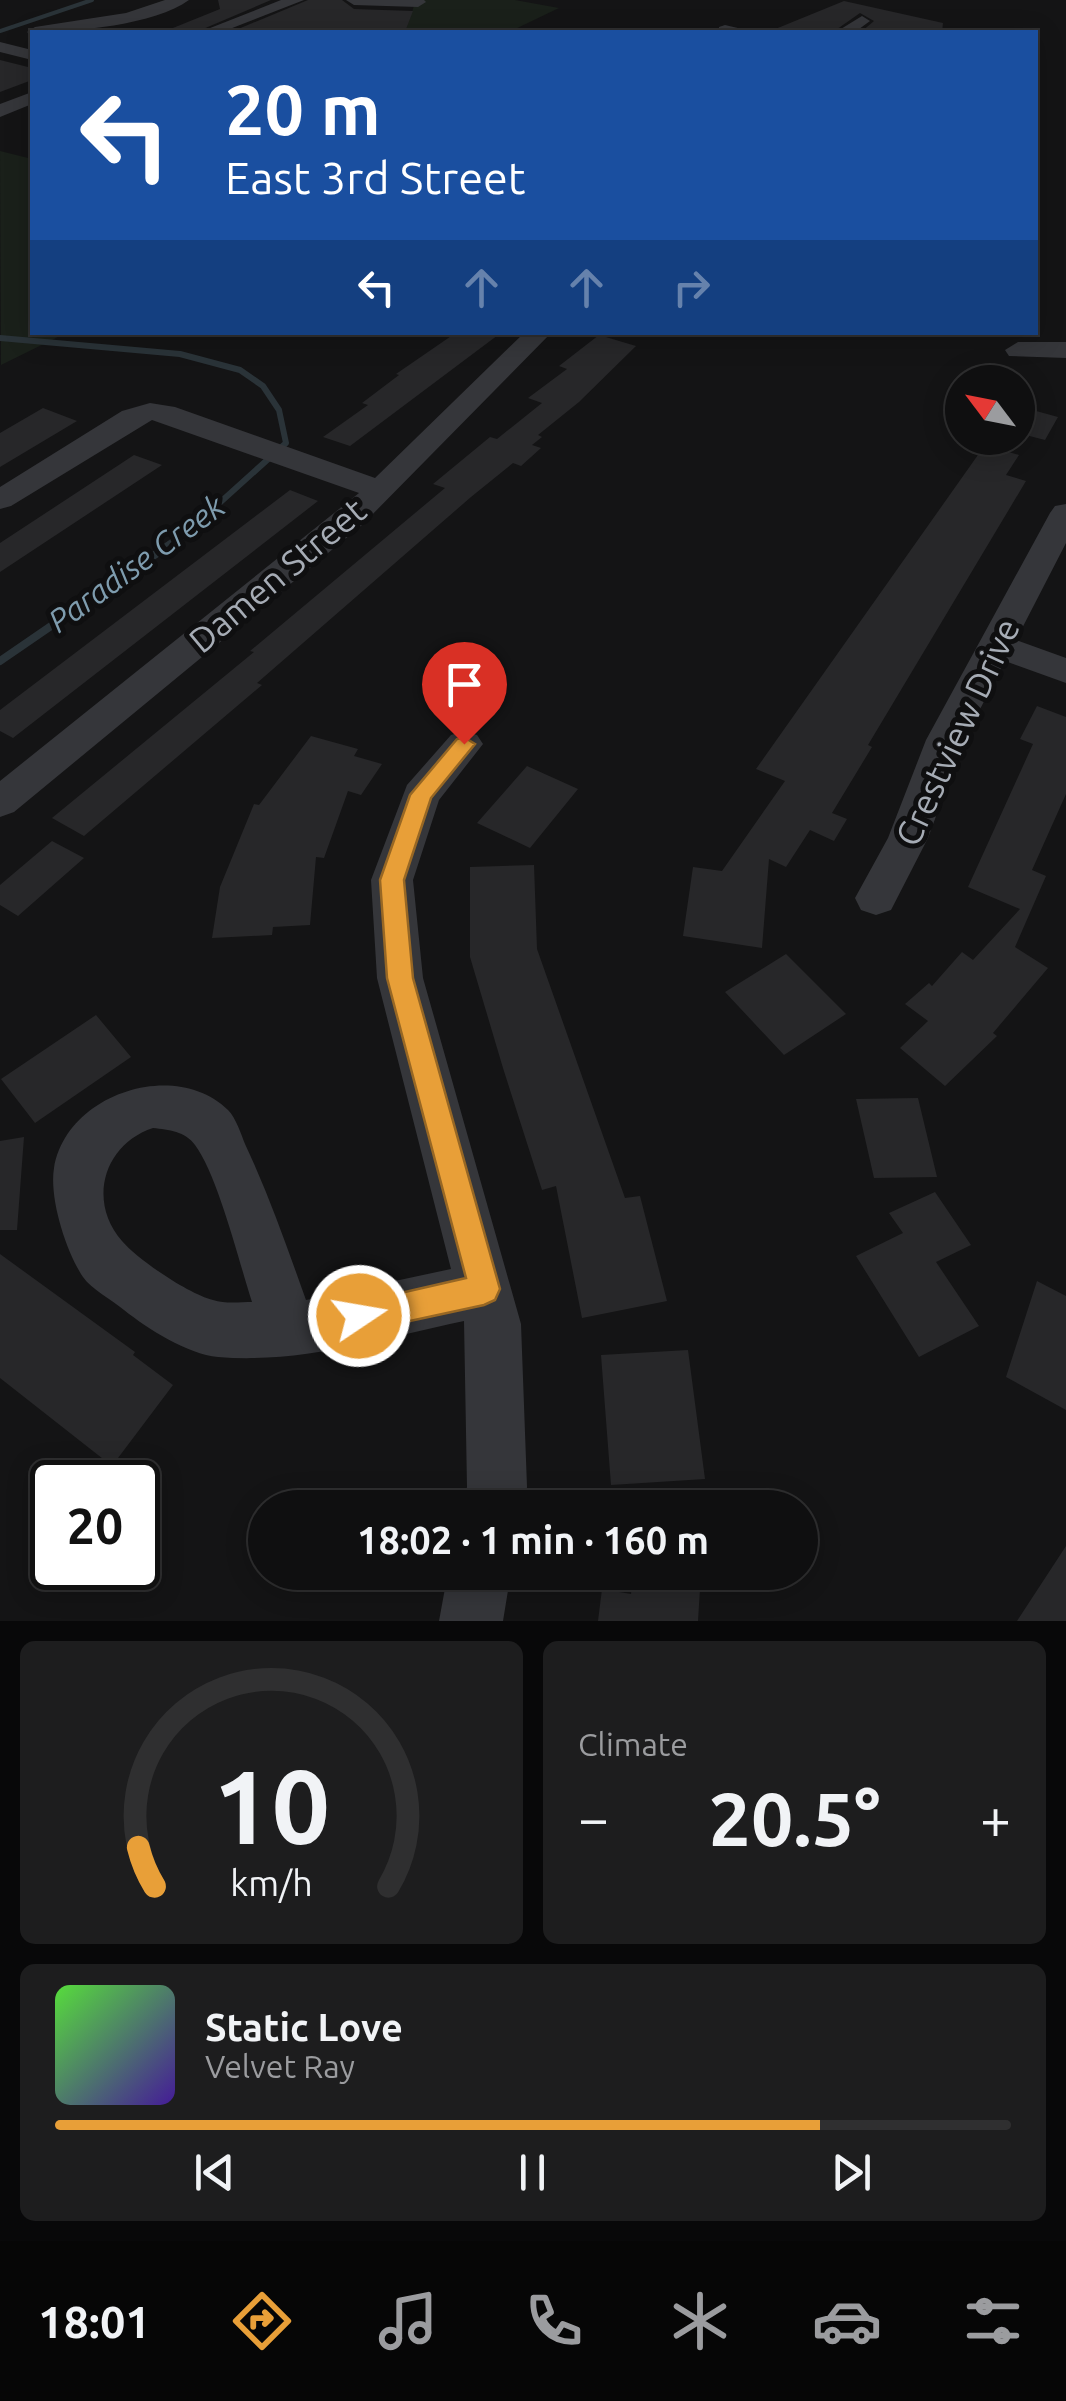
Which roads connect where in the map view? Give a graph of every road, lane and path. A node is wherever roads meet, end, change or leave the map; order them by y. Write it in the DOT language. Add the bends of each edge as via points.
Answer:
graph roads {
  1 [pos="181,0"];
  2 [pos="354,0"];
  3 [pos="293,1"];
  4 [pos="418,2"];
  5 [pos="255,15"];
  6 [pos="862,21"];
  7 [pos="52,30"];
  8 [pos="214,30"];
  9 [pos="847,30"];
  10 [pos="30,35"];
  11 [pos="0,46"];
  12 [pos="30,54"];
  13 [pos="30,99"];
  14 [pos="0,112"];
  15 [pos="30,122"];
  16 [pos="537,335"];
  17 [pos="1018,350"];
  18 [pos="1064,352"];
  19 [pos="378,489"];
  20 [pos="0,500"];
  21 [pos="1066,513"];
  22 [pos="996,646"];
  23 [pos="1066,671"];
  24 [pos="464,744"];
  25 [pos="0,802"];
  26 [pos="876,898"];
  27 [pos="484,1289"];
  28 [pos="289,1331"];
  29 [pos="496,1490"];
  30 [pos="477,1590"];
  31 [pos="471,1621"];
  1 -- 7 [label="street"];
  2 -- 4 [label="street"];
  3 -- 5 [label="street"];
  3 -- 5 [label="street" via="295,18"];
  5 -- 8 [label="street"];
  6 -- 9 [label="street"];
  10 -- 11 [label="street"];
  11 -- 12 [label="street"];
  13 -- 14 [label="street"];
  14 -- 15 [label="street"];
  16 -- 19 [label="street, Damen Street"];
  17 -- 18 [label="street"];
  19 -- 20 [label="street" via="150,411"];
  19 -- 25 [label="street, Damen Street"];
  21 -- 22 [label="street, Crestview Drive"];
  22 -- 23 [label="street"];
  22 -- 26 [label="street, Crestview Drive" via="945,740 908,838"];
  24 -- 27 [label="street" via="421,795 392,880 400,978"];
  27 -- 28 [label="street"];
  27 -- 29 [label="street" via="493,1324"];
  28 -- 28 [label="street" via="213,1330 164,1308 102,1258 80,1207 79,1167 94,1140 126,1114 153,1106 186,1108 214,1128"];
  30 -- 31 [label="street"];
}
